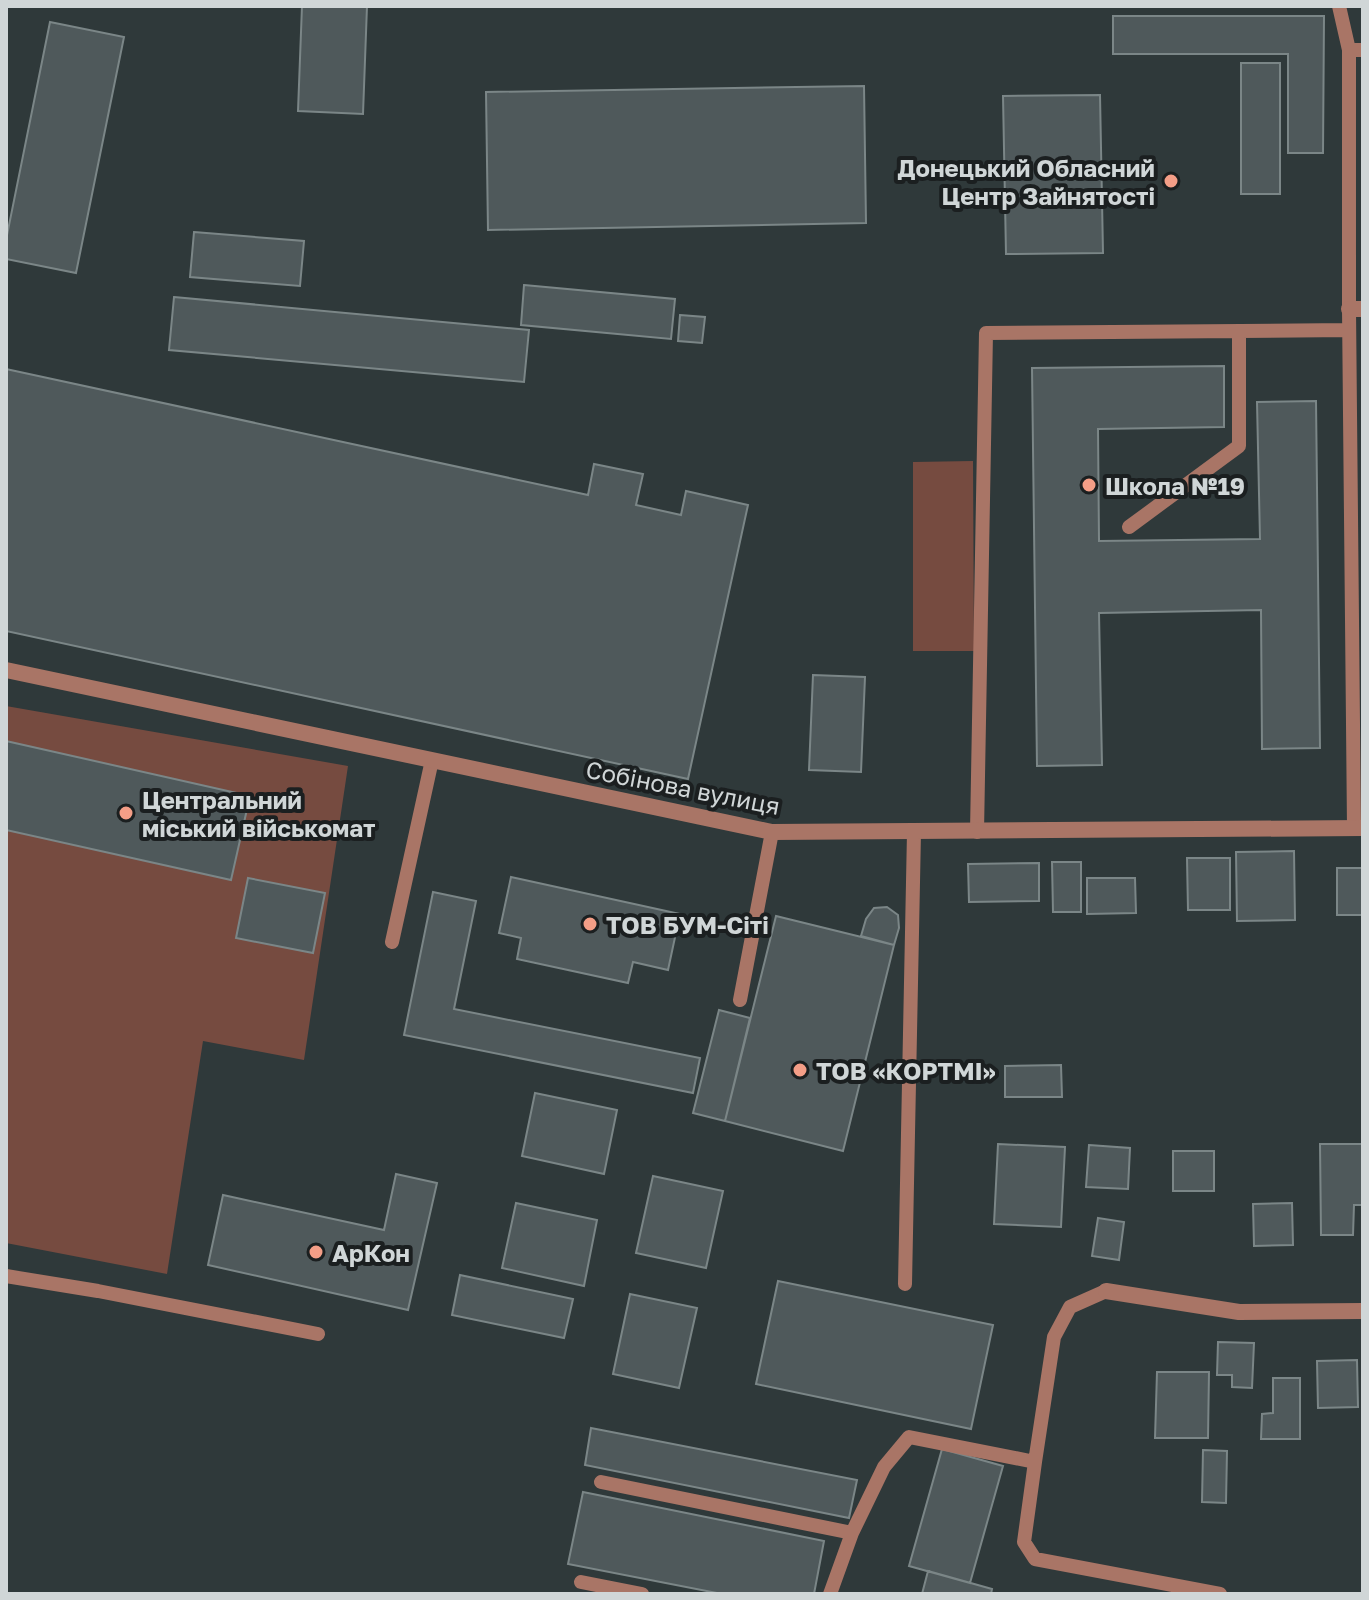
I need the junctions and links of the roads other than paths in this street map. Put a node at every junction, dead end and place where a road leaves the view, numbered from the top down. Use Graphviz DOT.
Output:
graph roads {
  1 [pos="1339,6"];
  2 [pos="1356,50"];
  3 [pos="1356,309"];
  4 [pos="1349,330"];
  5 [pos="1239,331"];
  6 [pos="1129,527"];
  7 [pos="6,670"];
  8 [pos="432,760"];
  9 [pos="1358,828"];
  10 [pos="772,832"];
  11 [pos="914,832"];
  12 [pos="977,832"];
  13 [pos="392,942"];
  14 [pos="740,1000"];
  15 [pos="6,1276"];
  16 [pos="905,1284"];
  17 [pos="1106,1291"];
  18 [pos="1363,1311"];
  19 [pos="318,1334"];
  20 [pos="1035,1462"];
  21 [pos="601,1482"];
  22 [pos="852,1533"];
  23 [pos="581,1582"];
  24 [pos="642,1594"];
  25 [pos="830,1594"];
  26 [pos="1220,1594"];
  1 -- 2 [label="lane"];
  2 -- 3 [label="lane"];
  3 -- 4 [label="lane"];
  4 -- 5 [label="lane"];
  4 -- 9 [label="lane"];
  5 -- 6 [label="lane"];
  5 -- 12 [label="lane"];
  7 -- 8 [label="street, Собінова вулиця"];
  8 -- 10 [label="street, Собінова вулиця"];
  8 -- 13 [label="lane"];
  9 -- 12 [label="street, Собінова вулиця"];
  10 -- 11 [label="street, Собінова вулиця"];
  10 -- 14 [label="lane"];
  11 -- 12 [label="street, Собінова вулиця"];
  11 -- 16 [label="lane"];
  15 -- 19 [label="lane"];
  17 -- 18 [label="street"];
  17 -- 20 [label="lane"];
  20 -- 22 [label="lane"];
  20 -- 26 [label="lane"];
  21 -- 22 [label="lane"];
  22 -- 25 [label="lane"];
  23 -- 24 [label="lane"];
}
